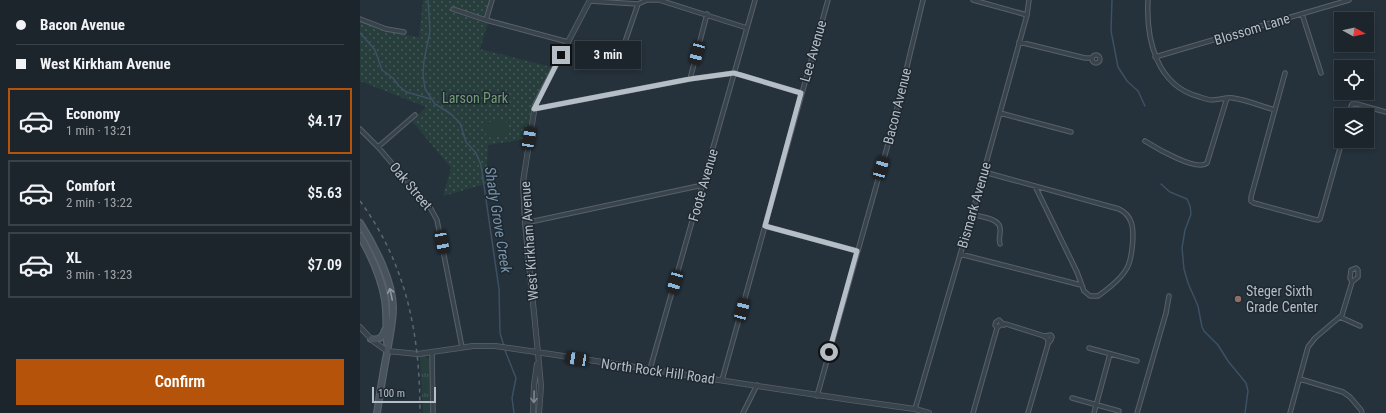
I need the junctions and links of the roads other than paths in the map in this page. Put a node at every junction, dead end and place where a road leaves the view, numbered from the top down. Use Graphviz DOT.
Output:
graph roads {
  1 [pos="492,0"];
  2 [pos="590,0"];
  3 [pos="647,0"];
  4 [pos="755,0"];
  5 [pos="828,0"];
  6 [pos="923,0"];
  7 [pos="973,0"];
  8 [pos="1029,0"];
  9 [pos="1148,0"];
  10 [pos="1349,0"];
  11 [pos="638,4"];
  12 [pos="453,9"];
  13 [pos="708,14"];
  14 [pos="1302,14"];
  15 [pos="1026,15"];
  16 [pos="360,18"];
  17 [pos="486,20"];
  18 [pos="747,28"];
  19 [pos="404,32"];
  20 [pos="568,42"];
  21 [pos="1019,42"];
  22 [pos="621,55"];
  23 [pos="1155,57"];
  24 [pos="1091,58"];
  25 [pos="734,73"];
  26 [pos="1285,73"];
  27 [pos="1321,73"];
  28 [pos="690,79"];
  29 [pos="801,93"];
  30 [pos="1227,98"];
  31 [pos="1351,108"];
  32 [pos="1372,108"];
  33 [pos="534,109"];
  34 [pos="1374,109"];
  35 [pos="1275,110"];
  36 [pos="1386,112"];
  37 [pos="1000,113"];
  38 [pos="415,115"];
  39 [pos="360,130"];
  40 [pos="1071,132"];
  41 [pos="1145,141"];
  42 [pos="378,147"];
  43 [pos="1340,148"];
  44 [pos="984,172"];
  45 [pos="703,185"];
  46 [pos="1035,186"];
  47 [pos="972,214"];
  48 [pos="360,223"];
  49 [pos="525,223"];
  50 [pos="765,226"];
  51 [pos="360,236"];
  52 [pos="1000,244"];
  53 [pos="857,251"];
  54 [pos="960,254"];
  55 [pos="1352,282"];
  56 [pos="1081,285"];
  57 [pos="1169,296"];
  58 [pos="1340,317"];
  59 [pos="360,326"];
  60 [pos="1360,326"];
  61 [pos="386,327"];
  62 [pos="371,338"];
  63 [pos="462,347"];
  64 [pos="1089,348"];
  65 [pos="387,351"];
  66 [pos="432,352"];
  67 [pos="538,353"];
  68 [pos="1110,354"];
  69 [pos="1138,361"];
  70 [pos="650,369"];
  71 [pos="1300,379"];
  72 [pos="722,380"];
  73 [pos="757,385"];
  74 [pos="817,396"];
  75 [pos="1072,398"];
  76 [pos="1097,404"];
  77 [pos="916,409"];
  78 [pos="1119,411"];
  79 [pos="377,413"];
  80 [pos="433,413"];
  81 [pos="533,413"];
  82 [pos="539,413"];
  83 [pos="743,413"];
  84 [pos="929,413"];
  85 [pos="973,413"];
  86 [pos="1028,413"];
  87 [pos="1094,413"];
  88 [pos="1137,413"];
  89 [pos="1290,413"];
  90 [pos="1362,413"];
  1 -- 17 [label="street"];
  2 -- 11 [label="street"];
  2 -- 20 [label="street, West Kirkham Avenue"];
  3 -- 11 [label="street"];
  3 -- 13 [label="street"];
  4 -- 18 [label="street, Foote Avenue"];
  5 -- 29 [label="street, Lee Avenue"];
  6 -- 53 [label="street, Bacon Avenue"];
  7 -- 15 [label="street"];
  8 -- 15 [label="street, Bismark Avenue"];
  9 -- 23 [label="street"];
  10 -- 14 [label="street, Blossom Lane"];
  11 -- 22 [label="street"];
  12 -- 17 [label="street"];
  13 -- 18 [label="street"];
  13 -- 28 [label="street"];
  14 -- 23 [label="street, Blossom Lane"];
  14 -- 27 [label="street"];
  15 -- 21 [label="street, Bismark Avenue"];
  16 -- 19 [label="street"];
  17 -- 20 [label="street"];
  18 -- 25 [label="street, Foote Avenue"];
  20 -- 33 [label="street, West Kirkham Avenue"];
  21 -- 24 [label="street"];
  21 -- 37 [label="street, Bismark Avenue"];
  23 -- 30 [label="street"];
  25 -- 28 [label="street"];
  25 -- 29 [label="street"];
  25 -- 45 [label="street, Foote Avenue"];
  26 -- 35 [label="street"];
  28 -- 33 [label="street"];
  29 -- 50 [label="street, Lee Avenue"];
  30 -- 35 [label="street"];
  30 -- 41 [label="street"];
  31 -- 32 [label="street"];
  33 -- 49 [label="street, West Kirkham Avenue"];
  34 -- 36 [label="street"];
  35 -- 43 [label="street"];
  37 -- 40 [label="street"];
  37 -- 44 [label="street, Bismark Avenue"];
  38 -- 42 [label="street"];
  39 -- 42 [label="street, Oak Street"];
  42 -- 63 [label="street, Oak Street"];
  44 -- 46 [label="street"];
  44 -- 47 [label="street, Bismark Avenue"];
  45 -- 49 [label="street"];
  45 -- 70 [label="street, Foote Avenue"];
  46 -- 56 [label="street"];
  46 -- 56 [label="street"];
  47 -- 52 [label="street"];
  47 -- 54 [label="street, Bismark Avenue"];
  65 -- 48 [label="main road, one-way"];
  49 -- 67 [label="street, West Kirkham Avenue"];
  50 -- 53 [label="street"];
  50 -- 72 [label="street, Lee Avenue"];
  51 -- 61 [label="main road"];
  53 -- 74 [label="street, Bacon Avenue"];
  54 -- 56 [label="street"];
  54 -- 77 [label="street, Bismark Avenue"];
  55 -- 58 [label="street"];
  57 -- 88 [label="street"];
  58 -- 60 [label="street"];
  58 -- 71 [label="street"];
  59 -- 62 [label="street"];
  61 -- 62 [label="main road"];
  61 -- 65 [label="main road"];
  62 -- 65 [label="street"];
  63 -- 66 [label="street, North Rock Hill Road"];
  63 -- 67 [label="street, North Rock Hill Road"];
  64 -- 68 [label="street"];
  65 -- 66 [label="street, North Rock Hill Road"];
  65 -- 79 [label="main road"];
  66 -- 80 [label="street"];
  67 -- 70 [label="street, North Rock Hill Road"];
  67 -- 81 [label="street, West Kirkham Avenue, one-way"];
  67 -- 82 [label="street, West Kirkham Avenue"];
  68 -- 69 [label="street"];
  68 -- 76 [label="street"];
  70 -- 72 [label="street, North Rock Hill Road"];
  71 -- 89 [label="street"];
  71 -- 90 [label="street"];
  72 -- 73 [label="street, North Rock Hill Road"];
  73 -- 74 [label="street, North Rock Hill Road"];
  73 -- 83 [label="street"];
  74 -- 77 [label="street, North Rock Hill Road"];
  75 -- 76 [label="street"];
  76 -- 78 [label="street"];
  76 -- 87 [label="street"];
  77 -- 84 [label="street, North Rock Hill Road"];
  85 -- 86 [label="street"];
}
